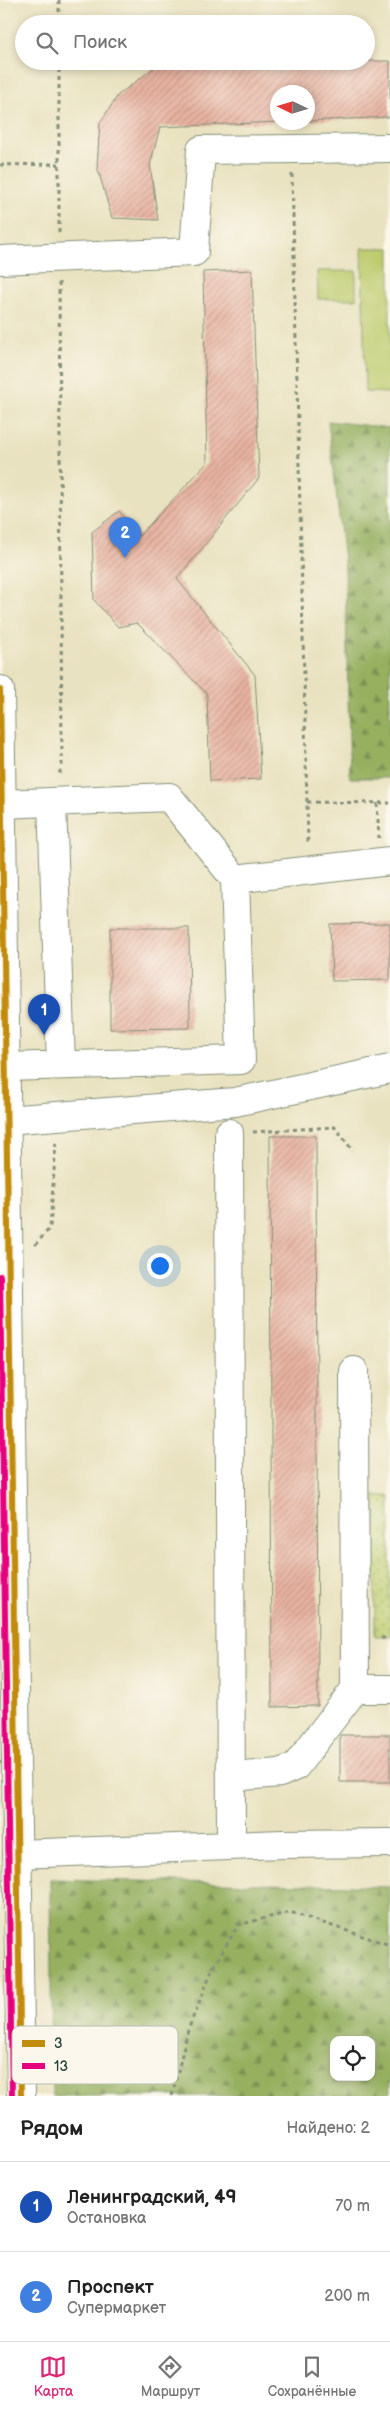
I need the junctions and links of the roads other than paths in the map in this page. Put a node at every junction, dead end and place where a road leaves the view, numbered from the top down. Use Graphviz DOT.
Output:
graph roads {
  1 [pos="390,148"];
  2 [pos="0,260"];
  3 [pos="0,690"];
  4 [pos="52,802"];
  5 [pos="2,804"];
  6 [pos="385,854"];
  7 [pos="235,879"];
  8 [pos="61,1065"];
  9 [pos="6,1067"];
  10 [pos="390,1069"];
  11 [pos="6,1120"];
  12 [pos="229,1133"];
  13 [pos="354,1371"];
  14 [pos="355,1689"];
  15 [pos="390,1689"];
  16 [pos="231,1777"];
  17 [pos="390,1843"];
  18 [pos="231,1846"];
  19 [pos="17,1854"];
  20 [pos="20,2026"];
  1 -- 2 [label="main road"];
  3 -- 5 [label="main road"];
  4 -- 5 [label="main road"];
  4 -- 7 [label="main road"];
  4 -- 8 [label="main road"];
  5 -- 9 [label="main road"];
  6 -- 7 [label="main road"];
  7 -- 8 [label="main road"];
  8 -- 9 [label="main road"];
  9 -- 11 [label="main road"];
  10 -- 11 [label="main road"];
  11 -- 19 [label="main road"];
  12 -- 16 [label="main road"];
  13 -- 14 [label="main road"];
  14 -- 15 [label="main road"];
  14 -- 16 [label="main road"];
  16 -- 18 [label="main road"];
  17 -- 18 [label="main road"];
  18 -- 19 [label="main road"];
  19 -- 20 [label="main road"];
}
